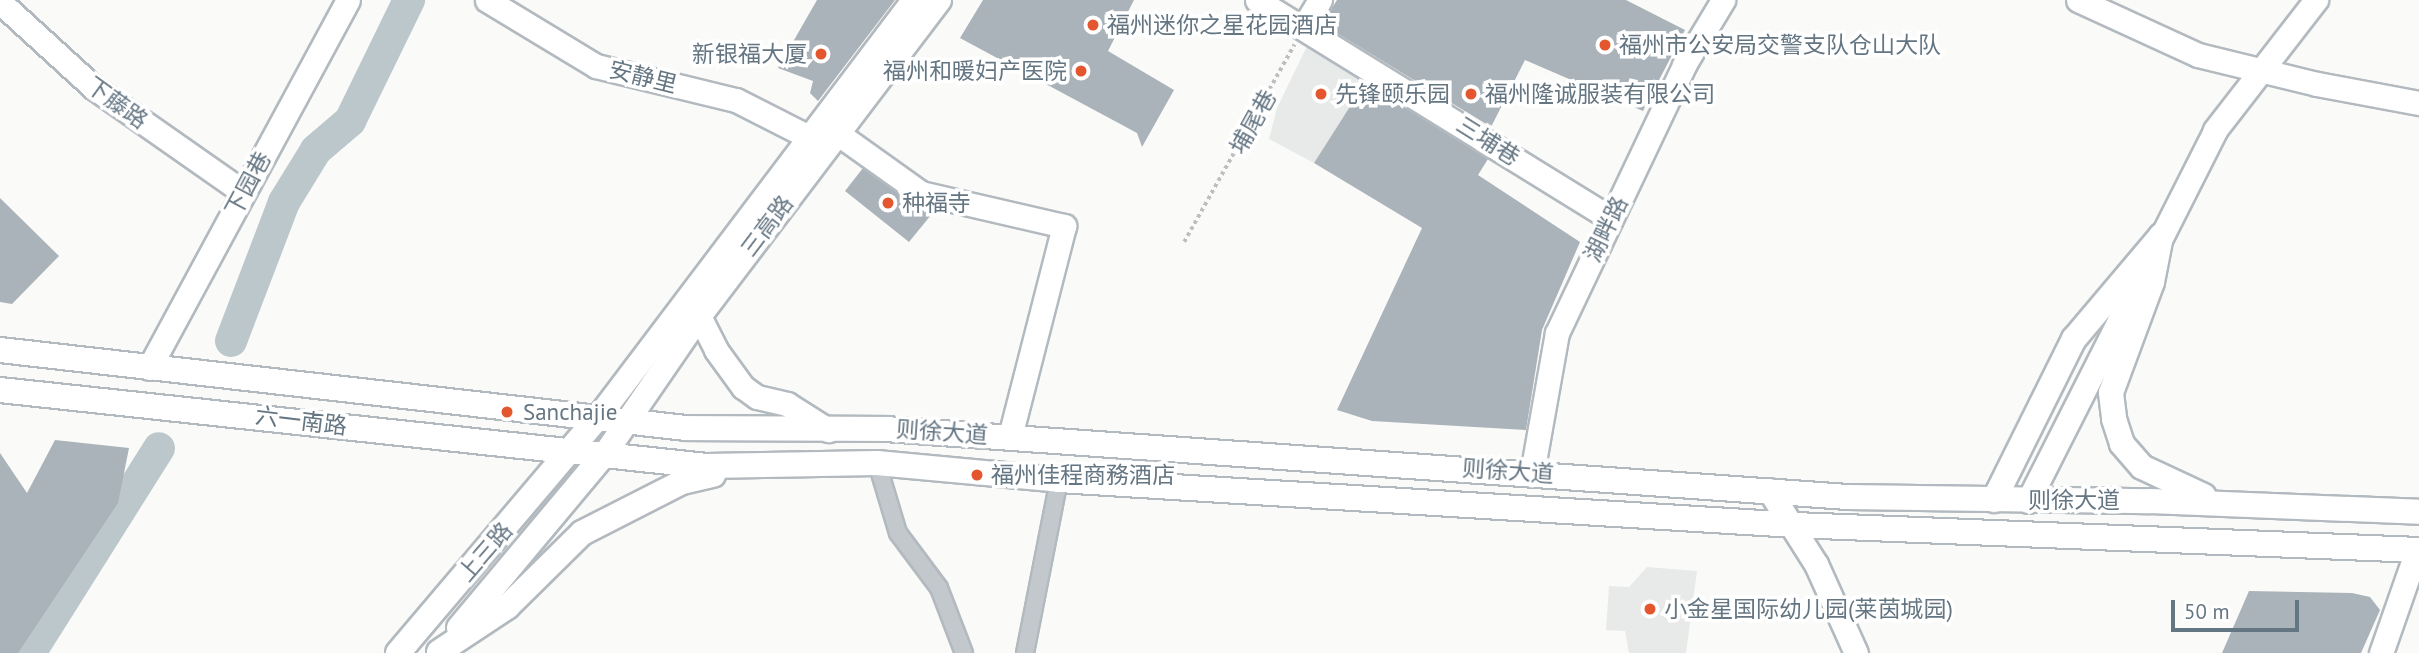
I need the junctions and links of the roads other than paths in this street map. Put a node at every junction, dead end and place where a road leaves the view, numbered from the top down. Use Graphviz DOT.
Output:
graph roads {
  1 [pos="348,0"];
  2 [pos="487,0"];
  3 [pos="913,0"];
  4 [pos="939,0"];
  5 [pos="1257,0"];
  6 [pos="1320,0"];
  7 [pos="1723,0"];
  8 [pos="2078,0"];
  9 [pos="2316,0"];
  10 [pos="1,1"];
  11 [pos="1303,28"];
  12 [pos="2259,71"];
  13 [pos="2419,103"];
  14 [pos="837,133"];
  15 [pos="807,136"];
  16 [pos="243,192"];
  17 [pos="1611,219"];
  18 [pos="2161,236"];
  19 [pos="699,316"];
  20 [pos="0,350"];
  21 [pos="149,368"];
  22 [pos="0,390"];
  23 [pos="597,418"];
  24 [pos="629,421"];
  25 [pos="828,429"];
  26 [pos="1010,437"];
  27 [pos="572,451"];
  28 [pos="602,457"];
  29 [pos="877,463"];
  30 [pos="812,464"];
  31 [pos="1532,473"];
  32 [pos="1059,480"];
  33 [pos="1769,490"];
  34 [pos="1994,500"];
  35 [pos="2028,500"];
  36 [pos="2224,504"];
  37 [pos="2419,512"];
  38 [pos="1794,526"];
  39 [pos="2418,550"];
  40 [pos="438,652"];
  41 [pos="398,653"];
  42 [pos="964,653"];
  43 [pos="1025,653"];
  44 [pos="1856,653"];
  45 [pos="2381,653"];
  1 -- 16 [label="street, 下园巷"];
  2 -- 15 [label="street, 安静里"];
  3 -- 15 [label="street, 三高路"];
  4 -- 14 [label="street, 三高路"];
  5 -- 11 [label="street, 三埔巷"];
  6 -- 11 [label="street"];
  7 -- 17 [label="street, 湖畔路"];
  8 -- 12 [label="street"];
  9 -- 12 [label="street"];
  10 -- 16 [label="street, 下藤路"];
  11 -- 17 [label="street, 三埔巷"];
  12 -- 13 [label="street"];
  12 -- 18 [label="street"];
  14 -- 19 [label="street, 三高路"];
  14 -- 26 [label="street"];
  15 -- 23 [label="street, 三高路"];
  16 -- 21 [label="street, 下园巷"];
  17 -- 31 [label="street, 湖畔路"];
  18 -- 34 [label="main road"];
  18 -- 35 [label="street"];
  18 -- 36 [label="main road"];
  19 -- 24 [label="street, 三高路"];
  19 -- 25 [label="street"];
  20 -- 21 [label="main road"];
  21 -- 23 [label="main road, 则徐大道"];
  22 -- 27 [label="main road, 六一南路"];
  23 -- 24 [label="main road, 则徐大道"];
  23 -- 27 [label="main road, 上三路"];
  24 -- 25 [label="main road, 则徐大道"];
  24 -- 28 [label="street, 三高路"];
  25 -- 26 [label="main road, 则徐大道"];
  26 -- 31 [label="main road, 则徐大道"];
  27 -- 28 [label="main road, 六一南路"];
  27 -- 41 [label="main road, 上三路"];
  28 -- 30 [label="main road, 则徐大道"];
  28 -- 40 [label="main road, 上三路"];
  29 -- 30 [label="main road, 则徐大道"];
  29 -- 32 [label="main road, 则徐大道"];
  29 -- 42 [label="street"];
  30 -- 40 [label="main road"];
  31 -- 33 [label="main road, 则徐大道"];
  32 -- 38 [label="main road, 则徐大道"];
  32 -- 43 [label="street"];
  33 -- 34 [label="main road, 则徐大道"];
  33 -- 38 [label="street"];
  34 -- 35 [label="main road, 则徐大道"];
  35 -- 36 [label="main road, 则徐大道"];
  36 -- 37 [label="main road, 则徐大道"];
  38 -- 39 [label="main road, 则徐大道"];
  38 -- 44 [label="street"];
  39 -- 45 [label="street"];
}
